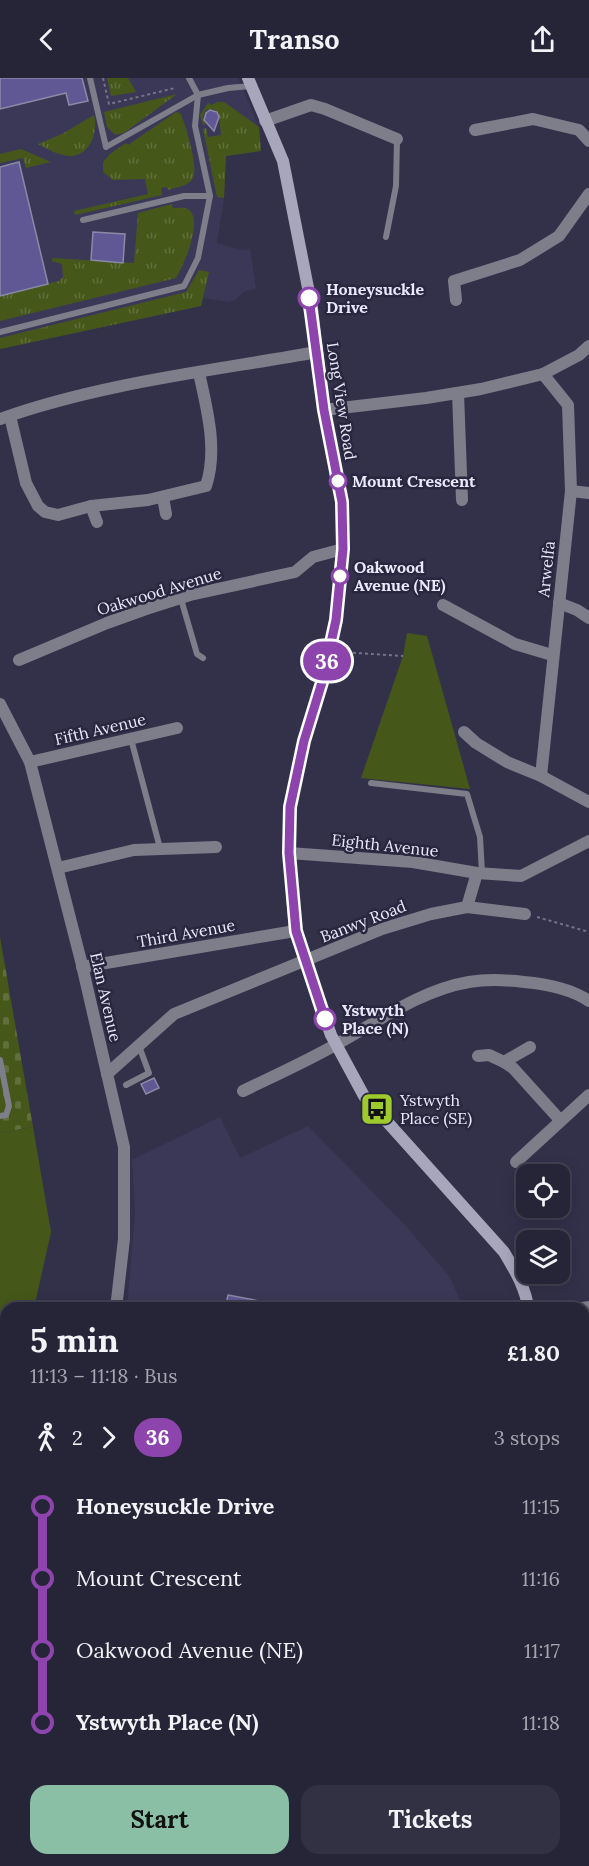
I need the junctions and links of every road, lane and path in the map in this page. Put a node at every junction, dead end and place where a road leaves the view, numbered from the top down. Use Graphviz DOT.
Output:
graph roads {
  1 [pos="90,78"];
  2 [pos="103,78"];
  3 [pos="189,78"];
  4 [pos="250,82"];
  5 [pos="175,88"];
  6 [pos="198,95"];
  7 [pos="265,121"];
  8 [pos="475,130"];
  9 [pos="397,139"];
  10 [pos="589,141"];
  11 [pos="589,194"];
  12 [pos="210,196"];
  13 [pos="83,220"];
  14 [pos="386,237"];
  15 [pos="456,300"];
  16 [pos="0,332"];
  17 [pos="589,346"];
  18 [pos="317,352"];
  19 [pos="199,373"];
  20 [pos="543,374"];
  21 [pos="458,393"];
  22 [pos="324,410"];
  23 [pos="5,417"];
  24 [pos="571,491"];
  25 [pos="589,493"];
  26 [pos="163,497"];
  27 [pos="462,501"];
  28 [pos="91,506"];
  29 [pos="166,514"];
  30 [pos="97,522"];
  31 [pos="343,549"];
  32 [pos="180,598"];
  33 [pos="559,603"];
  34 [pos="443,605"];
  35 [pos="589,618"];
  36 [pos="329,651"];
  37 [pos="552,655"];
  38 [pos="404,656"];
  39 [pos="203,658"];
  40 [pos="19,660"];
  41 [pos="0,704"];
  42 [pos="177,728"];
  43 [pos="464,732"];
  44 [pos="131,738"];
  45 [pos="30,762"];
  46 [pos="541,776"];
  47 [pos="371,783"];
  48 [pos="589,802"];
  49 [pos="589,841"];
  50 [pos="216,847"];
  51 [pos="160,848"];
  52 [pos="289,853"];
  53 [pos="58,868"];
  54 [pos="480,873"];
  55 [pos="467,907"];
  56 [pos="525,914"];
  57 [pos="296,931"];
  58 [pos="589,932"];
  59 [pos="306,961"];
  60 [pos="82,967"];
  61 [pos="589,1001"];
  62 [pos="336,1045"];
  63 [pos="139,1046"];
  64 [pos="530,1047"];
  65 [pos="478,1056"];
  66 [pos="0,1059"];
  67 [pos="504,1062"];
  68 [pos="107,1074"];
  69 [pos="126,1085"];
  70 [pos="243,1091"];
  71 [pos="589,1095"];
  72 [pos="0,1116"];
  73 [pos="560,1120"];
  74 [pos="516,1162"];
  75 [pos="116,1302"];
  76 [pos="527,1302"];
  1 -- 6 [label="lane"];
  2 -- 5 [label="path"];
  3 -- 6 [label="lane"];
  4 -- 6 [label="lane"];
  4 -- 7 [label="street, Long View Road"];
  6 -- 12 [label="lane"];
  7 -- 9 [label="street"];
  7 -- 18 [label="street, Long View Road"];
  8 -- 10 [label="street"];
  9 -- 14 [label="lane"];
  11 -- 15 [label="street"];
  12 -- 13 [label="lane"];
  12 -- 16 [label="lane"];
  17 -- 20 [label="street"];
  18 -- 19 [label="street"];
  18 -- 22 [label="street, Long View Road"];
  19 -- 23 [label="street"];
  19 -- 26 [label="street"];
  20 -- 21 [label="street"];
  20 -- 24 [label="street, Arwelfa"];
  21 -- 22 [label="street"];
  21 -- 27 [label="street"];
  22 -- 31 [label="street, Long View Road"];
  23 -- 28 [label="street"];
  24 -- 25 [label="street"];
  24 -- 33 [label="street, Arwelfa"];
  26 -- 28 [label="street"];
  26 -- 29 [label="street"];
  28 -- 30 [label="street"];
  31 -- 32 [label="street, Oakwood Avenue"];
  31 -- 36 [label="street, Long View Road"];
  32 -- 39 [label="lane"];
  32 -- 40 [label="street, Oakwood Avenue"];
  33 -- 35 [label="street"];
  33 -- 37 [label="street, Arwelfa"];
  34 -- 37 [label="street"];
  36 -- 38 [label="path"];
  36 -- 52 [label="street, Long View Road"];
  37 -- 46 [label="street, Arwelfa"];
  41 -- 45 [label="street, Elan Avenue"];
  42 -- 44 [label="street, Fifth Avenue"];
  43 -- 46 [label="street"];
  44 -- 45 [label="street, Fifth Avenue"];
  44 -- 51 [label="lane"];
  45 -- 53 [label="street, Elan Avenue"];
  46 -- 48 [label="street"];
  47 -- 54 [label="lane"];
  49 -- 54 [label="street, Eighth Avenue"];
  50 -- 51 [label="street"];
  51 -- 53 [label="street"];
  52 -- 54 [label="street, Eighth Avenue"];
  52 -- 57 [label="street, Long View Road"];
  53 -- 60 [label="street, Elan Avenue"];
  54 -- 55 [label="street"];
  55 -- 56 [label="street, Banwy Road"];
  55 -- 59 [label="street, Banwy Road"];
  56 -- 58 [label="path"];
  57 -- 59 [label="street, Long View Road"];
  57 -- 60 [label="street, Third Avenue"];
  59 -- 62 [label="street, Long View Road"];
  59 -- 63 [label="street, Banwy Road"];
  60 -- 68 [label="street, Elan Avenue"];
  61 -- 62 [label="street"];
  62 -- 70 [label="street"];
  62 -- 76 [label="street, Long View Road"];
  63 -- 68 [label="street, Banwy Road"];
  63 -- 69 [label="lane"];
  64 -- 67 [label="street"];
  65 -- 67 [label="street"];
  66 -- 72 [label="lane"];
  67 -- 73 [label="street"];
  68 -- 75 [label="street, Elan Avenue"];
  71 -- 73 [label="street"];
  73 -- 74 [label="street"];
}
